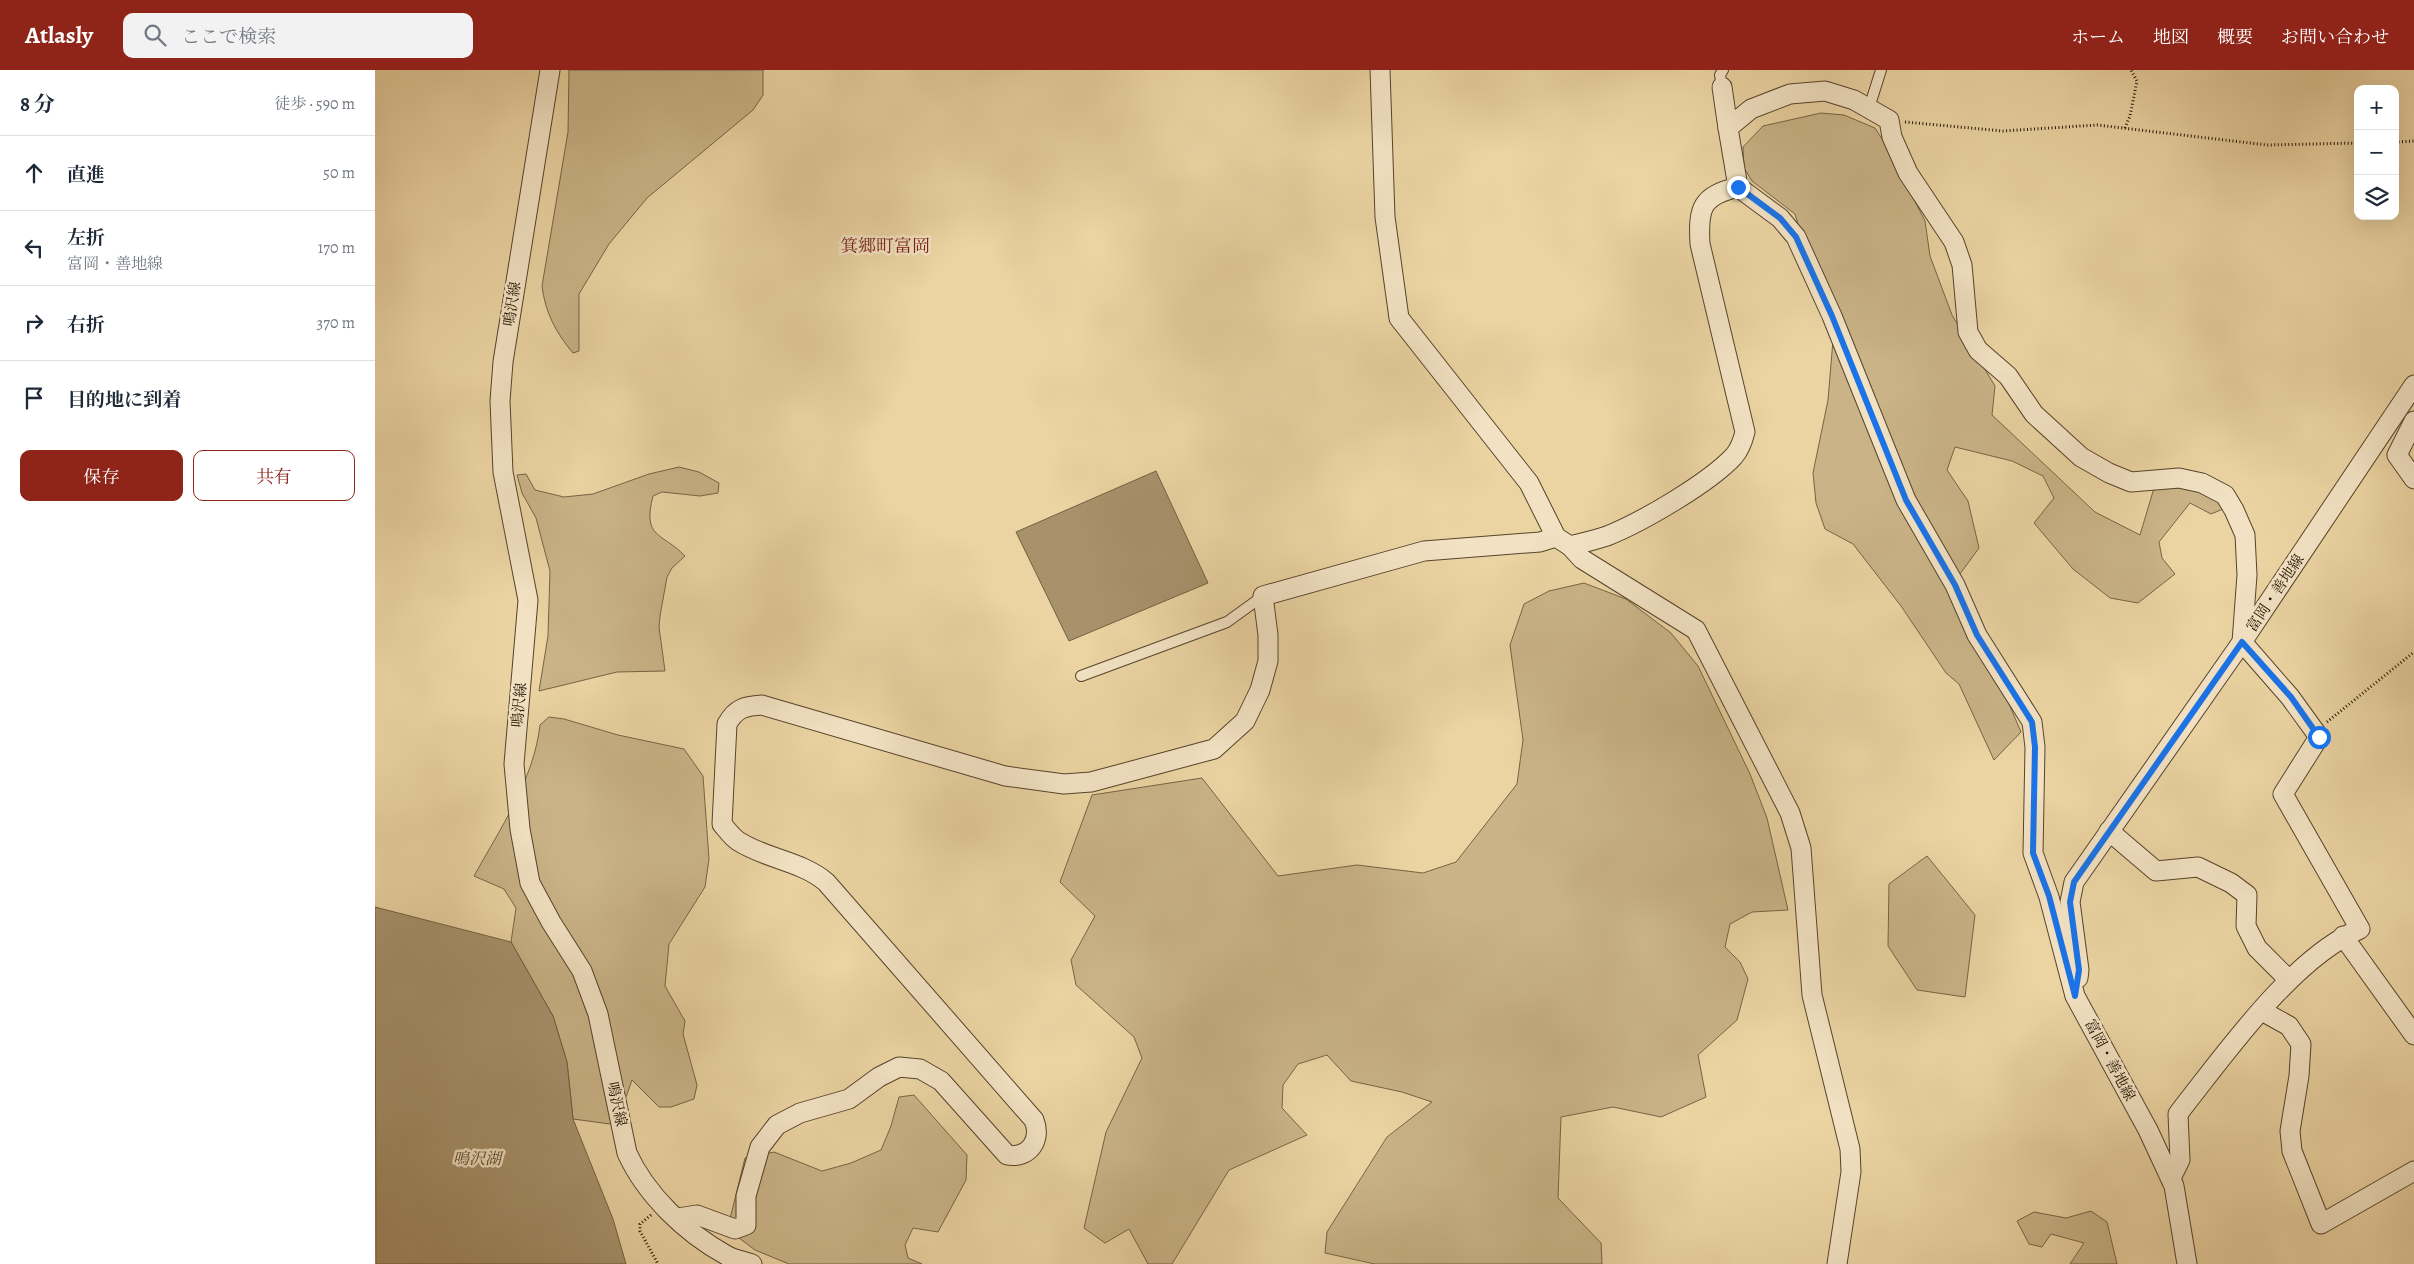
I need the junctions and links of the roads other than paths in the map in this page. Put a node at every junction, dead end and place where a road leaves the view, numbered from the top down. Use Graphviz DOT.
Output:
graph roads {
  1 [pos="550,70"];
  2 [pos="1380,70"];
  3 [pos="1881,70"];
  4 [pos="1722,79"];
  5 [pos="1869,108"];
  6 [pos="1728,128"];
  7 [pos="1738,187"];
  8 [pos="2414,385"];
  9 [pos="2414,421"];
  10 [pos="2414,479"];
  11 [pos="1563,541"];
  12 [pos="1263,596"];
  13 [pos="2242,642"];
  14 [pos="1081,676"];
  15 [pos="2109,831"];
  16 [pos="2343,936"];
  17 [pos="2289,980"];
  18 [pos="2075,996"];
  19 [pos="2262,1011"];
  20 [pos="2414,1035"];
  21 [pos="2414,1171"];
  22 [pos="2171,1178"];
  23 [pos="678,1218"];
  24 [pos="2187,1263"];
  25 [pos="752,1264"];
  26 [pos="1837,1264"];
  1 -- 23 [label="street, 鳴沢線"];
  2 -- 11 [label="street"];
  3 -- 5 [label="lane"];
  4 -- 6 [label="street"];
  5 -- 6 [label="street"];
  5 -- 13 [label="street"];
  6 -- 7 [label="street"];
  7 -- 11 [label="street"];
  7 -- 18 [label="street"];
  8 -- 13 [label="street, 富岡・善地線"];
  9 -- 10 [label="street"];
  11 -- 12 [label="street"];
  11 -- 26 [label="street"];
  12 -- 14 [label="lane"];
  12 -- 23 [label="street"];
  13 -- 15 [label="street, 富岡・善地線"];
  13 -- 16 [label="street"];
  15 -- 17 [label="street"];
  15 -- 18 [label="street, 富岡・善地線"];
  16 -- 17 [label="street"];
  16 -- 20 [label="street"];
  17 -- 19 [label="street"];
  18 -- 22 [label="street, 富岡・善地線"];
  19 -- 21 [label="street"];
  19 -- 22 [label="street"];
  22 -- 24 [label="street, 富岡・善地線"];
  23 -- 25 [label="street, 鳴沢線"];
}
